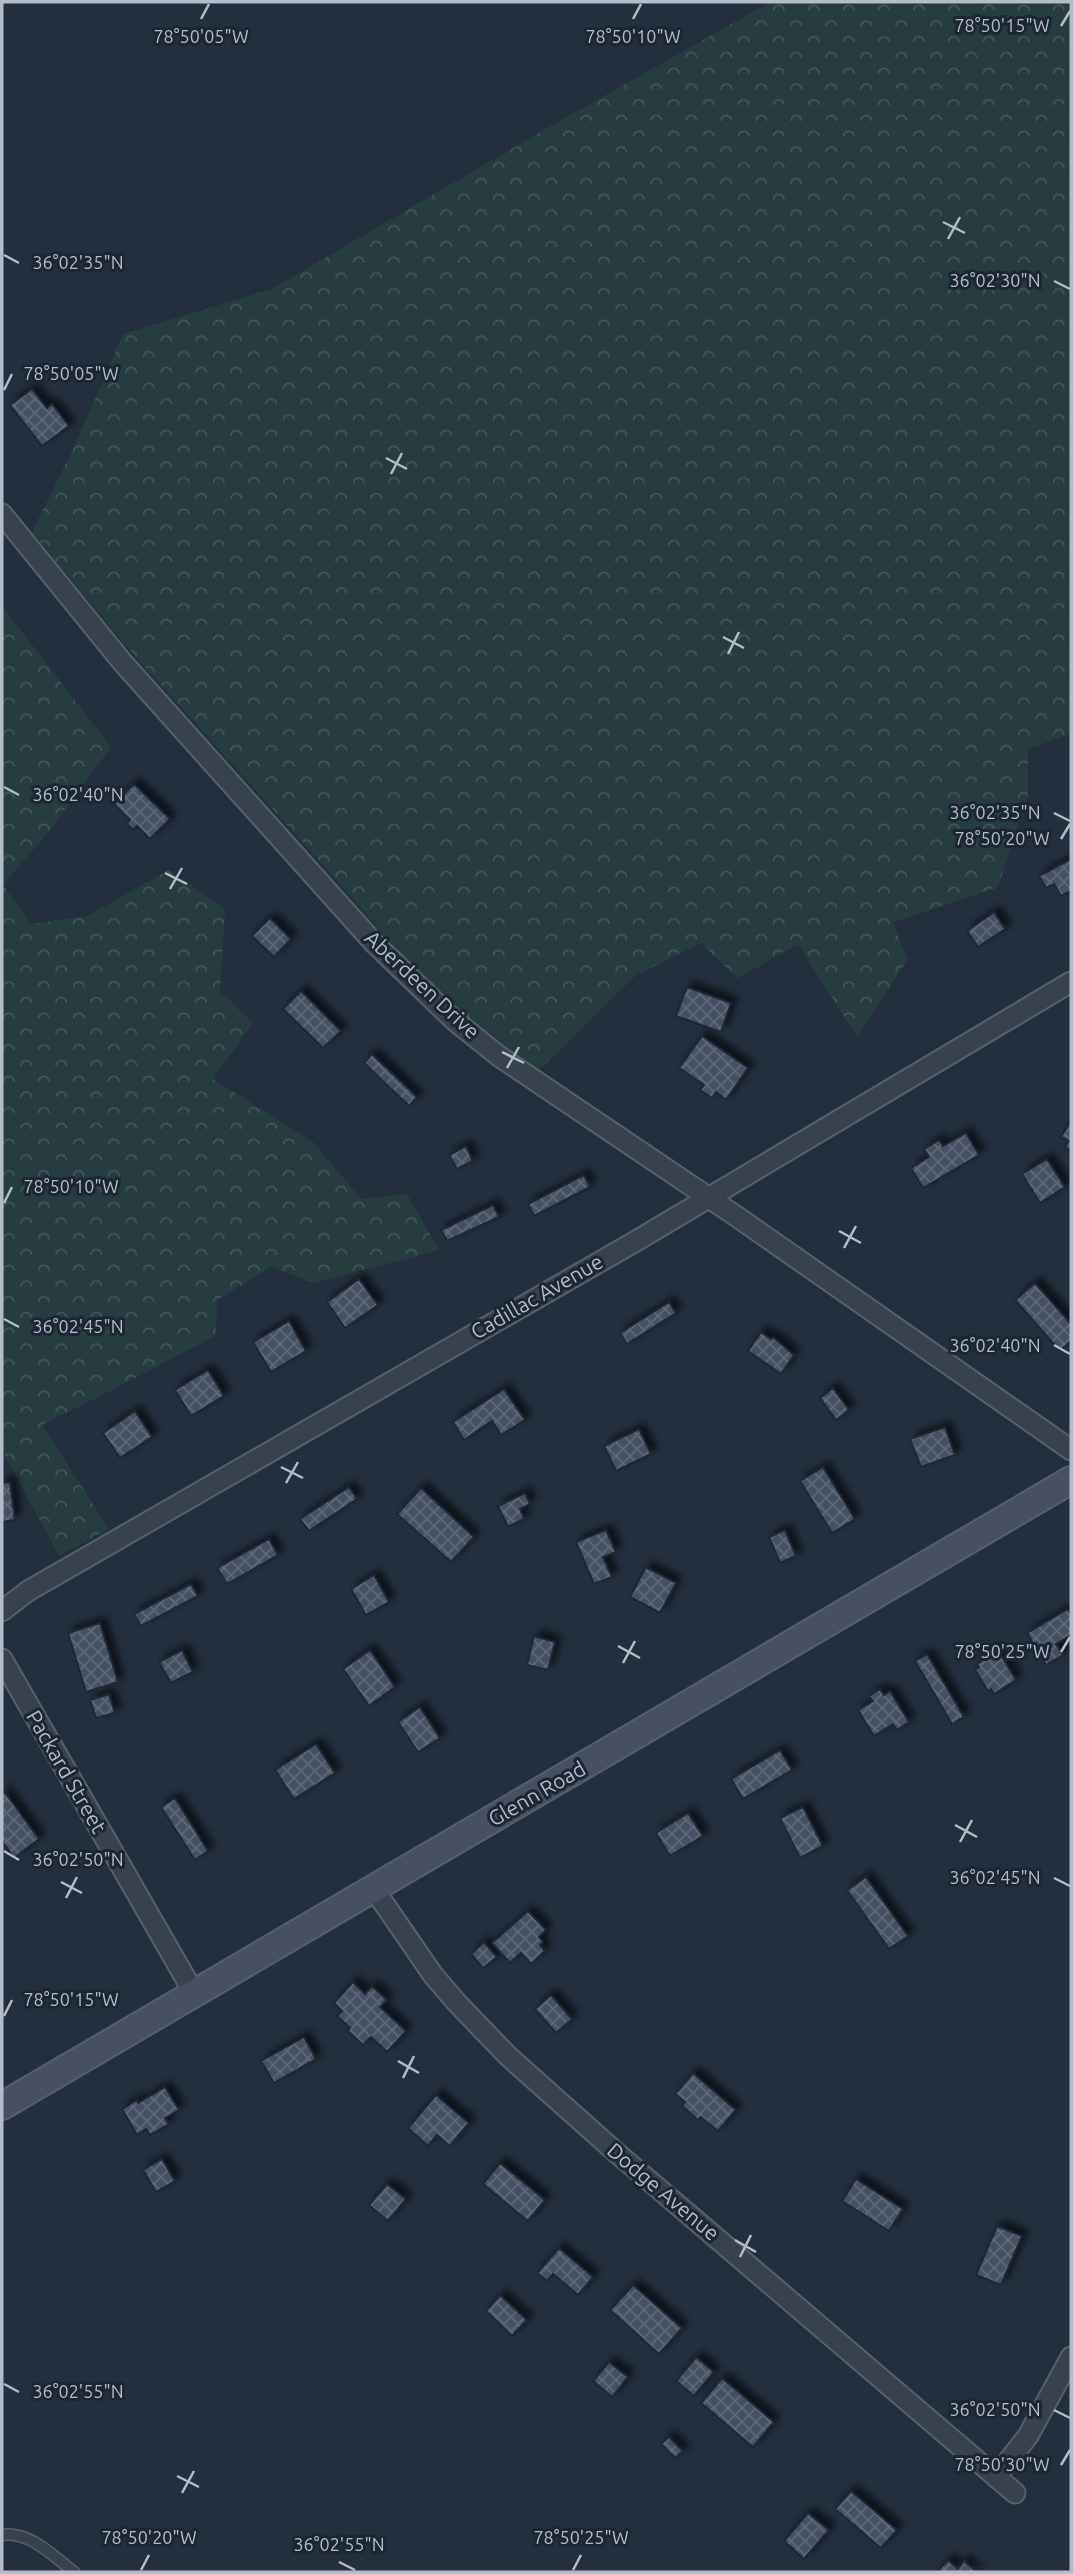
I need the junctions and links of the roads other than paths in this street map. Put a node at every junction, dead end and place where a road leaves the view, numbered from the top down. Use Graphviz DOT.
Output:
graph roads {
  1 [pos="2,514"];
  2 [pos="1071,982"];
  3 [pos="708,1197"];
  4 [pos="1071,1450"];
  5 [pos="1071,1480"];
  6 [pos="2,1611"];
  7 [pos="2,1660"];
  8 [pos="374,1889"];
  9 [pos="194,1993"];
  10 [pos="2,2106"];
  11 [pos="1071,2357"];
  12 [pos="996,2477"];
  13 [pos="1015,2493"];
  14 [pos="2,2535"];
  15 [pos="74,2572"];
  1 -- 3 [label="street, Aberdeen Drive"];
  2 -- 3 [label="street, Cadillac Avenue"];
  3 -- 4 [label="street, Aberdeen Drive"];
  3 -- 6 [label="street, Cadillac Avenue"];
  5 -- 8 [label="street, Glenn Road"];
  7 -- 9 [label="street, Packard Street"];
  8 -- 9 [label="street, Glenn Road"];
  8 -- 12 [label="street, Dodge Avenue"];
  9 -- 10 [label="street, Glenn Road"];
  11 -- 12 [label="street"];
  12 -- 13 [label="street, Dodge Avenue"];
  14 -- 15 [label="lane"];
}
